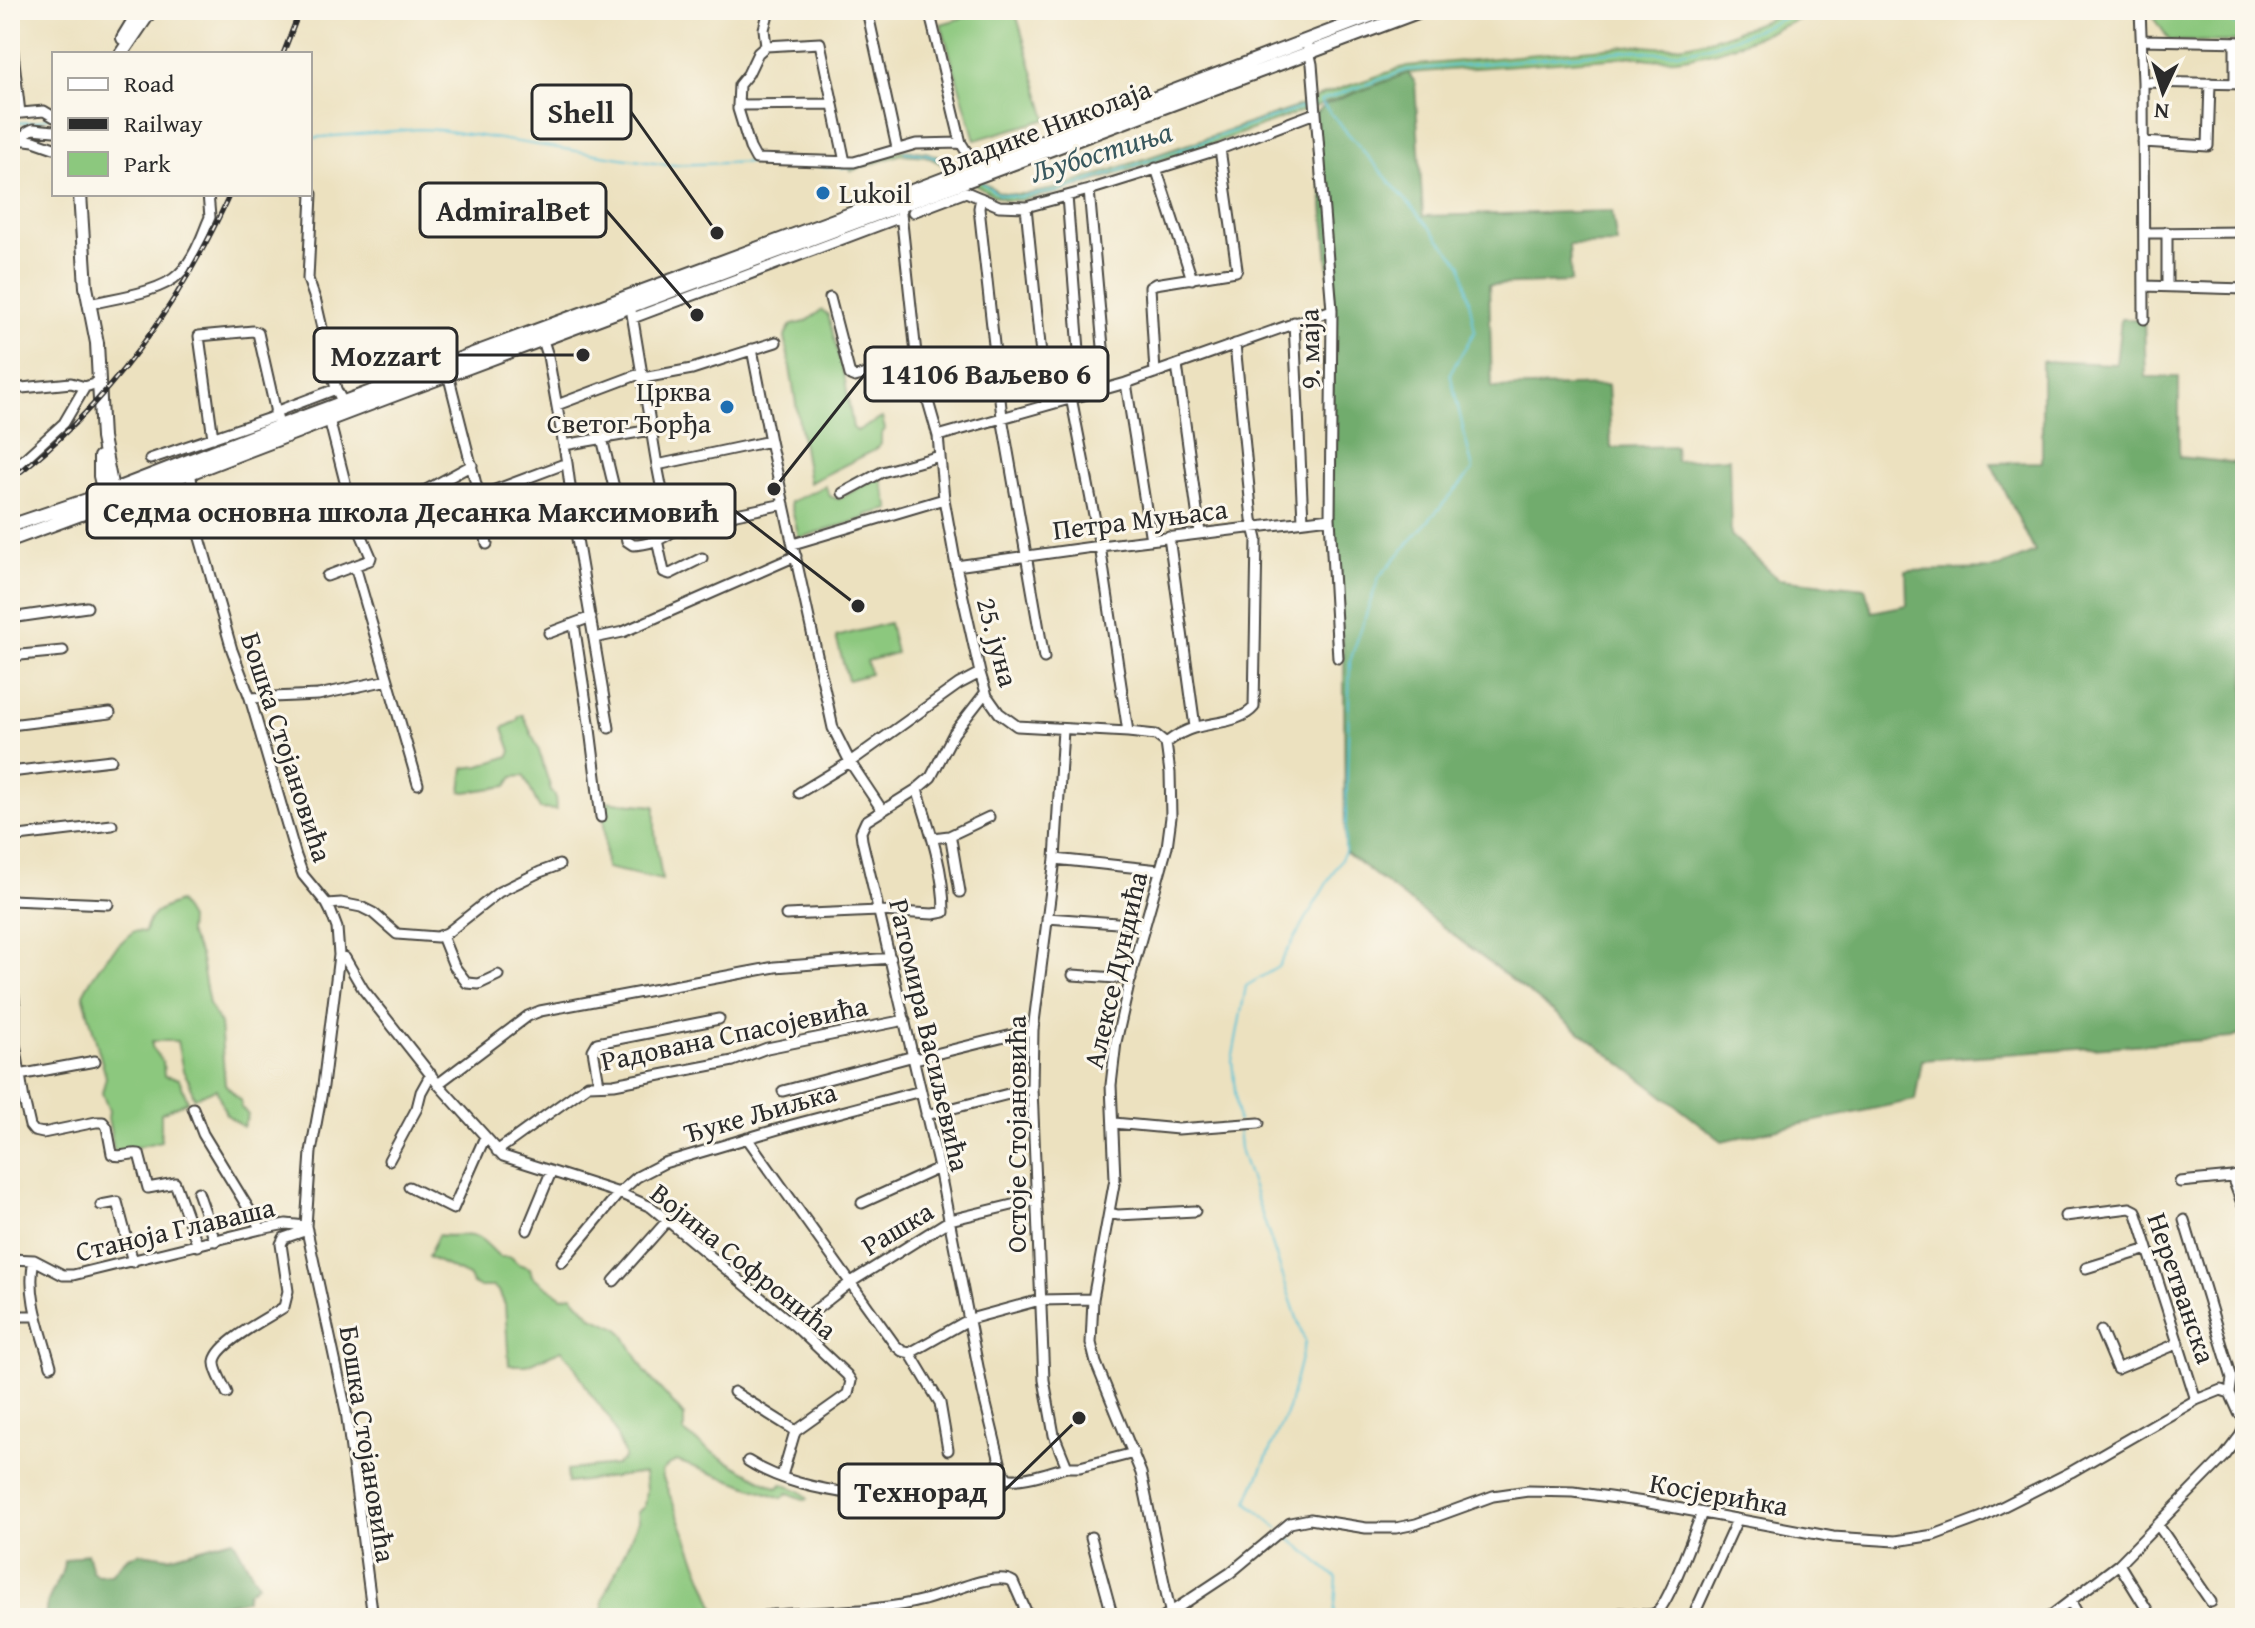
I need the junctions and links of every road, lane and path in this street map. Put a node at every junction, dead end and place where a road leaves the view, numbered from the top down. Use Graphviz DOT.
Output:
graph roads {
  1 [pos="140,10"];
  2 [pos="151,10"];
  3 [pos="769,10"];
  4 [pos="867,10"];
  5 [pos="929,10"];
  6 [pos="1386,10"];
  7 [pos="1423,10"];
  8 [pos="2140,10"];
  9 [pos="10,27"];
  10 [pos="1306,40"];
  11 [pos="2142,40"];
  12 [pos="2240,42"];
  13 [pos="766,46"];
  14 [pos="115,52"];
  15 [pos="122,52"];
  16 [pos="1310,53"];
  17 [pos="2143,82"];
  18 [pos="2210,83"];
  19 [pos="2240,84"];
  20 [pos="832,104"];
  21 [pos="738,105"];
  22 [pos="1315,113"];
  23 [pos="15,114"];
  24 [pos="52,115"];
  25 [pos="52,131"];
  26 [pos="10,138"];
  27 [pos="52,139"];
  28 [pos="29,140"];
  29 [pos="2143,142"];
  30 [pos="961,143"];
  31 [pos="52,147"];
  32 [pos="897,148"];
  33 [pos="1220,149"];
  34 [pos="845,162"];
  35 [pos="1156,168"];
  36 [pos="981,170"];
  37 [pos="1089,190"];
  38 [pos="80,196"];
  39 [pos="208,196"];
  40 [pos="312,196"];
  41 [pos="1067,196"];
  42 [pos="981,198"];
  43 [pos="900,207"];
  44 [pos="1026,207"];
  45 [pos="913,212"];
  46 [pos="2167,232"];
  47 [pos="2245,232"];
  48 [pos="2144,233"];
  49 [pos="1192,279"];
  50 [pos="2144,286"];
  51 [pos="2167,286"];
  52 [pos="2245,289"];
  53 [pos="830,298"];
  54 [pos="89,304"];
  55 [pos="1332,310"];
  56 [pos="632,313"];
  57 [pos="2144,319"];
  58 [pos="1294,322"];
  59 [pos="542,335"];
  60 [pos="776,342"];
  61 [pos="1235,344"];
  62 [pos="752,349"];
  63 [pos="1104,358"];
  64 [pos="917,363"];
  65 [pos="1080,363"];
  66 [pos="1177,365"];
  67 [pos="1155,373"];
  68 [pos="448,374"];
  69 [pos="643,375"];
  70 [pos="100,382"];
  71 [pos="1126,383"];
  72 [pos="85,387"];
  73 [pos="22,388"];
  74 [pos="336,389"];
  75 [pos="1071,397"];
  76 [pos="343,403"];
  77 [pos="1046,404"];
  78 [pos="557,405"];
  79 [pos="1002,417"];
  80 [pos="277,418"];
  81 [pos="329,419"];
  82 [pos="651,430"];
  83 [pos="938,436"];
  84 [pos="102,438"];
  85 [pos="213,438"];
  86 [pos="602,438"];
  87 [pos="770,441"];
  88 [pos="564,445"];
  89 [pos="940,456"];
  90 [pos="150,459"];
  91 [pos="192,459"];
  92 [pos="567,463"];
  93 [pos="472,465"];
  94 [pos="657,465"];
  95 [pos="107,466"];
  96 [pos="10,472"];
  97 [pos="137,480"];
  98 [pos="843,493"];
  99 [pos="479,496"];
  100 [pos="110,498"];
  101 [pos="944,499"];
  102 [pos="404,502"];
  103 [pos="784,504"];
  104 [pos="1330,518"];
  105 [pos="1303,521"];
  106 [pos="10,526"];
  107 [pos="1254,527"];
  108 [pos="674,530"];
  109 [pos="1200,533"];
  110 [pos="1169,537"];
  111 [pos="10,540"];
  112 [pos="657,540"];
  113 [pos="1151,540"];
  114 [pos="487,544"];
  115 [pos="793,544"];
  116 [pos="1100,546"];
  117 [pos="796,556"];
  118 [pos="1027,556"];
  119 [pos="702,558"];
  120 [pos="355,566"];
  121 [pos="956,566"];
  122 [pos="327,576"];
  123 [pos="87,607"];
  124 [pos="591,617"];
  125 [pos="10,618"];
  126 [pos="574,624"];
  127 [pos="549,633"];
  128 [pos="594,638"];
  129 [pos="63,651"];
  130 [pos="10,656"];
  131 [pos="1044,658"];
  132 [pos="1338,658"];
  133 [pos="980,673"];
  134 [pos="388,680"];
  135 [pos="986,692"];
  136 [pos="250,698"];
  137 [pos="110,713"];
  138 [pos="10,725"];
  139 [pos="1195,727"];
  140 [pos="609,728"];
  141 [pos="1063,730"];
  142 [pos="1128,732"];
  143 [pos="1166,743"];
  144 [pos="111,760"];
  145 [pos="850,762"];
  146 [pos="10,772"];
  147 [pos="418,784"];
  148 [pos="917,789"];
  149 [pos="799,793"];
  150 [pos="882,810"];
  151 [pos="601,817"];
  152 [pos="989,817"];
  153 [pos="112,825"];
  154 [pos="949,836"];
  155 [pos="10,837"];
  156 [pos="933,838"];
  157 [pos="1055,859"];
  158 [pos="559,865"];
  159 [pos="1159,870"];
  160 [pos="960,892"];
  161 [pos="10,900"];
  162 [pos="108,904"];
  163 [pos="327,904"];
  164 [pos="879,911"];
  165 [pos="786,915"];
  166 [pos="1047,918"];
  167 [pos="1145,925"];
  168 [pos="442,936"];
  169 [pos="339,955"];
  170 [pos="891,958"];
  171 [pos="10,961"];
  172 [pos="498,975"];
  173 [pos="1073,975"];
  174 [pos="1131,979"];
  175 [pos="719,1019"];
  176 [pos="905,1020"];
  177 [pos="1033,1030"];
  178 [pos="914,1057"];
  179 [pos="95,1061"];
  180 [pos="431,1074"];
  181 [pos="19,1075"];
  182 [pos="438,1084"];
  183 [pos="599,1084"];
  184 [pos="1032,1088"];
  185 [pos="783,1091"];
  186 [pos="921,1091"];
  187 [pos="193,1108"];
  188 [pos="926,1115"];
  189 [pos="1114,1123"];
  190 [pos="1259,1123"];
  191 [pos="485,1137"];
  192 [pos="747,1138"];
  193 [pos="497,1151"];
  194 [pos="389,1160"];
  195 [pos="939,1168"];
  196 [pos="551,1172"];
  197 [pos="2245,1174"];
  198 [pos="2232,1177"];
  199 [pos="2180,1182"];
  200 [pos="409,1187"];
  201 [pos="198,1192"];
  202 [pos="619,1193"];
  203 [pos="1037,1199"];
  204 [pos="862,1203"];
  205 [pos="101,1205"];
  206 [pos="1195,1211"];
  207 [pos="2245,1211"];
  208 [pos="1110,1213"];
  209 [pos="2065,1216"];
  210 [pos="950,1220"];
  211 [pos="2184,1220"];
  212 [pos="667,1221"];
  213 [pos="306,1228"];
  214 [pos="261,1229"];
  215 [pos="527,1230"];
  216 [pos="215,1241"];
  217 [pos="198,1246"];
  218 [pos="2148,1249"];
  219 [pos="10,1259"];
  220 [pos="34,1260"];
  221 [pos="133,1262"];
  222 [pos="562,1262"];
  223 [pos="2086,1268"];
  224 [pos="614,1281"];
  225 [pos="851,1282"];
  226 [pos="1093,1299"];
  227 [pos="1040,1300"];
  228 [pos="10,1316"];
  229 [pos="37,1316"];
  230 [pos="970,1319"];
  231 [pos="795,1326"];
  232 [pos="2101,1331"];
  233 [pos="2179,1343"];
  234 [pos="910,1353"];
  235 [pos="51,1366"];
  236 [pos="734,1392"];
  237 [pos="227,1393"];
  238 [pos="2230,1393"];
  239 [pos="2196,1400"];
  240 [pos="2245,1418"];
  241 [pos="2245,1426"];
  242 [pos="796,1431"];
  243 [pos="948,1450"];
  244 [pos="1134,1453"];
  245 [pos="748,1461"];
  246 [pos="1067,1467"];
  247 [pos="782,1476"];
  248 [pos="854,1494"];
  249 [pos="1702,1513"];
  250 [pos="1737,1520"];
  251 [pos="2158,1525"];
  252 [pos="1091,1537"];
  253 [pos="2119,1564"];
  254 [pos="2071,1602"];
  255 [pos="2211,1602"];
  256 [pos="1696,1610"];
  257 [pos="1620,1613"];
  258 [pos="819,1615"];
  259 [pos="833,1615"];
  260 [pos="764,1616"];
  261 [pos="1168,1616"];
  262 [pos="373,1618"];
  263 [pos="1029,1618"];
  264 [pos="1113,1618"];
  265 [pos="2048,1618"];
  266 [pos="2080,1618"];
  267 [pos="2152,1618"];
  1 -- 14 [label="main road"];
  2 -- 15 [label="main road"];
  3 -- 13 [label="street"];
  4 -- 32 [label="street"];
  5 -- 30 [label="street"];
  6 -- 10 [label="main road, Владике Николаја"];
  7 -- 16 [label="main road, Владике Николаја"];
  8 -- 11 [label="street"];
  9 -- 23 [label="street"];
  10 -- 16 [label="street, 9. маја"];
  10 -- 36 [label="main road, Владике Николаја"];
  11 -- 12 [label="street"];
  11 -- 17 [label="street"];
  12 -- 19 [label="street"];
  13 -- 20 [label="street"];
  13 -- 21 [label="street"];
  16 -- 22 [label="street, 9. маја"];
  16 -- 36 [label="main road, Владике Николаја"];
  17 -- 18 [label="street"];
  17 -- 29 [label="street"];
  18 -- 19 [label="street"];
  18 -- 29 [label="street"];
  20 -- 21 [label="street"];
  20 -- 34 [label="street"];
  21 -- 34 [label="street"];
  22 -- 33 [label="street"];
  22 -- 55 [label="street, 9. маја"];
  23 -- 24 [label="street"];
  25 -- 28 [label="street"];
  26 -- 28 [label="street"];
  27 -- 28 [label="street"];
  28 -- 31 [label="street"];
  29 -- 48 [label="street"];
  30 -- 32 [label="street"];
  30 -- 36 [label="street"];
  32 -- 34 [label="street"];
  33 -- 35 [label="street"];
  33 -- 49 [label="street"];
  35 -- 37 [label="street"];
  35 -- 49 [label="street"];
  36 -- 43 [label="main road, Владике Николаја"];
  37 -- 41 [label="street"];
  37 -- 63 [label="street"];
  38 -- 54 [label="main road"];
  39 -- 54 [label="street"];
  40 -- 74 [label="street"];
  41 -- 44 [label="street"];
  41 -- 65 [label="street"];
  42 -- 44 [label="street"];
  42 -- 45 [label="street"];
  42 -- 79 [label="street"];
  43 -- 56 [label="main road, Владике Николаја"];
  43 -- 59 [label="main road, Владике Николаја"];
  43 -- 64 [label="street, 25. јуна"];
  44 -- 77 [label="street"];
  46 -- 47 [label="street"];
  46 -- 48 [label="street"];
  46 -- 51 [label="street"];
  48 -- 50 [label="street"];
  49 -- 67 [label="street"];
  50 -- 51 [label="street"];
  50 -- 57 [label="street"];
  51 -- 52 [label="street"];
  53 -- 64 [label="street"];
  54 -- 70 [label="main road"];
  55 -- 58 [label="street"];
  55 -- 104 [label="street, 9. маја"];
  56 -- 59 [label="main road, Владике Николаја"];
  56 -- 69 [label="street"];
  58 -- 61 [label="street"];
  58 -- 105 [label="street"];
  59 -- 68 [label="main road, Владике Николаја"];
  59 -- 76 [label="main road, Владике Николаја"];
  59 -- 78 [label="street"];
  60 -- 62 [label="street"];
  61 -- 66 [label="street"];
  61 -- 107 [label="street"];
  62 -- 69 [label="street"];
  62 -- 87 [label="street"];
  64 -- 83 [label="street, 25. јуна"];
  66 -- 67 [label="street"];
  66 -- 109 [label="street"];
  67 -- 71 [label="street"];
  68 -- 81 [label="main road, Владике Николаја"];
  68 -- 93 [label="street"];
  69 -- 78 [label="street"];
  69 -- 82 [label="street"];
  70 -- 72 [label="street"];
  70 -- 84 [label="main road"];
  71 -- 75 [label="street"];
  71 -- 113 [label="street"];
  72 -- 73 [label="street"];
  72 -- 96 [label="street"];
  74 -- 76 [label="street"];
  74 -- 80 [label="street"];
  75 -- 77 [label="street"];
  75 -- 116 [label="street"];
  76 -- 80 [label="main road, Владике Николаја"];
  77 -- 79 [label="street"];
  78 -- 88 [label="street"];
  79 -- 83 [label="street"];
  79 -- 118 [label="street"];
  80 -- 85 [label="street"];
  80 -- 85 [label="street"];
  80 -- 91 [label="main road, Владике Николаја"];
  81 -- 91 [label="main road, Владике Николаја"];
  81 -- 120 [label="street"];
  82 -- 86 [label="street"];
  82 -- 94 [label="street"];
  83 -- 89 [label="street, 25. јуна"];
  84 -- 95 [label="main road"];
  84 -- 100 [label="main road"];
  85 -- 91 [label="street"];
  86 -- 88 [label="street"];
  86 -- 112 [label="street"];
  87 -- 94 [label="street"];
  87 -- 103 [label="street"];
  88 -- 92 [label="street"];
  89 -- 98 [label="street"];
  89 -- 101 [label="street, 25. јуна"];
  90 -- 91 [label="street"];
  91 -- 97 [label="main road, Владике Николаја"];
  91 -- 100 [label="main road, Владике Николаја"];
  91 -- 136 [label="street, Бошка Стојановића"];
  92 -- 99 [label="street"];
  92 -- 124 [label="street"];
  93 -- 99 [label="street"];
  93 -- 102 [label="street"];
  94 -- 108 [label="street"];
  95 -- 97 [label="main road"];
  95 -- 100 [label="main road"];
  97 -- 100 [label="main road, Владике Николаја"];
  99 -- 114 [label="street"];
  100 -- 106 [label="main road, Владике Николаја"];
  100 -- 111 [label="main road, Владике Николаја"];
  101 -- 115 [label="street"];
  101 -- 121 [label="street, 25. јуна"];
  103 -- 108 [label="street"];
  103 -- 115 [label="street"];
  104 -- 105 [label="street, Петра Муњаса"];
  104 -- 132 [label="street, 9. маја"];
  105 -- 107 [label="street, Петра Муњаса"];
  107 -- 109 [label="street, Петра Муњаса"];
  107 -- 139 [label="street"];
  108 -- 112 [label="street"];
  109 -- 110 [label="street, Петра Муњаса"];
  110 -- 113 [label="street, Петра Муњаса"];
  110 -- 139 [label="street"];
  112 -- 119 [label="street"];
  113 -- 116 [label="street, Петра Муњаса"];
  115 -- 117 [label="street"];
  116 -- 118 [label="street, Петра Муњаса"];
  116 -- 142 [label="street"];
  117 -- 128 [label="street"];
  117 -- 145 [label="street"];
  118 -- 121 [label="street, Петра Муњаса"];
  118 -- 131 [label="street"];
  120 -- 122 [label="street"];
  120 -- 134 [label="street"];
  121 -- 133 [label="street, 25. јуна"];
  123 -- 125 [label="street"];
  124 -- 126 [label="street"];
  124 -- 128 [label="street"];
  126 -- 127 [label="street"];
  126 -- 151 [label="street"];
  128 -- 140 [label="street"];
  129 -- 130 [label="street"];
  133 -- 135 [label="street, 25. јуна"];
  133 -- 145 [label="street"];
  134 -- 136 [label="street"];
  134 -- 147 [label="street"];
  135 -- 141 [label="street, 25. јуна"];
  135 -- 148 [label="street"];
  136 -- 163 [label="street, Бошка Стојановића"];
  137 -- 138 [label="street"];
  139 -- 143 [label="street"];
  141 -- 142 [label="street, 25. јуна"];
  141 -- 157 [label="street, Остоје Стојановића"];
  142 -- 143 [label="street, 25. јуна"];
  143 -- 159 [label="street, Алексе Дундића"];
  144 -- 146 [label="street"];
  145 -- 149 [label="street"];
  145 -- 150 [label="street"];
  148 -- 150 [label="street, Ратомира Васиљевића"];
  148 -- 156 [label="street"];
  150 -- 164 [label="street, Ратомира Васиљевића"];
  152 -- 154 [label="street"];
  153 -- 155 [label="street"];
  154 -- 156 [label="street"];
  154 -- 160 [label="street"];
  156 -- 164 [label="street"];
  157 -- 159 [label="street"];
  157 -- 166 [label="street, Остоје Стојановића"];
  158 -- 168 [label="street"];
  159 -- 167 [label="street, Алексе Дундића"];
  161 -- 162 [label="street"];
  163 -- 168 [label="street"];
  163 -- 169 [label="street, Бошка Стојановића"];
  164 -- 165 [label="street"];
  164 -- 170 [label="street, Ратомира Васиљевића"];
  166 -- 167 [label="street"];
  166 -- 177 [label="street, Остоје Стојановића"];
  167 -- 174 [label="street, Алексе Дундића"];
  168 -- 172 [label="street"];
  169 -- 180 [label="street, Војина Софронића"];
  169 -- 213 [label="street, Бошка Стојановића"];
  170 -- 176 [label="street, Ратомира Васиљевића"];
  170 -- 182 [label="street"];
  171 -- 181 [label="street"];
  173 -- 174 [label="street"];
  174 -- 189 [label="street, Алексе Дундића"];
  175 -- 183 [label="street"];
  176 -- 178 [label="street, Ратомира Васиљевића"];
  176 -- 183 [label="street, Радована Спасојевића"];
  177 -- 178 [label="street"];
  177 -- 184 [label="street, Остоје Стојановића"];
  178 -- 185 [label="street"];
  178 -- 186 [label="street, Ратомира Васиљевића"];
  179 -- 181 [label="street"];
  180 -- 182 [label="street, Војина Софронића"];
  180 -- 194 [label="street"];
  181 -- 217 [label="street"];
  182 -- 191 [label="street, Војина Софронића"];
  183 -- 193 [label="street, Радована Спасојевића"];
  184 -- 188 [label="street"];
  184 -- 203 [label="street, Остоје Стојановића"];
  186 -- 188 [label="street, Ратомира Васиљевића"];
  186 -- 192 [label="street, Ђуке Љиљка"];
  187 -- 214 [label="street"];
  188 -- 195 [label="street, Ратомира Васиљевића"];
  189 -- 190 [label="street"];
  189 -- 208 [label="street, Алексе Дундића"];
  191 -- 193 [label="street, Војина Софронића"];
  191 -- 200 [label="street"];
  192 -- 202 [label="street, Ђуке Љиљка"];
  192 -- 225 [label="street"];
  193 -- 196 [label="street, Војина Софронића"];
  195 -- 204 [label="street"];
  195 -- 210 [label="street, Ратомира Васиљевића"];
  196 -- 202 [label="street, Војина Софронића"];
  196 -- 215 [label="street"];
  197 -- 198 [label="street"];
  198 -- 199 [label="street"];
  198 -- 207 [label="street"];
  201 -- 216 [label="street"];
  202 -- 212 [label="street, Војина Софронића"];
  202 -- 222 [label="street, Ђуке Љиљка"];
  203 -- 210 [label="street, Рашка"];
  203 -- 227 [label="street, Остоје Стојановића"];
  205 -- 221 [label="street"];
  206 -- 208 [label="street"];
  208 -- 226 [label="street, Алексе Дундића"];
  209 -- 218 [label="street, Неретванска"];
  210 -- 225 [label="street, Рашка"];
  210 -- 230 [label="street, Ратомира Васиљевића"];
  211 -- 238 [label="street"];
  212 -- 224 [label="street"];
  212 -- 231 [label="street, Војина Софронића"];
  213 -- 214 [label="street, Станоја Главаша"];
  213 -- 237 [label="street"];
  213 -- 262 [label="street, Бошка Стојановића"];
  214 -- 216 [label="street, Станоја Главаша"];
  216 -- 217 [label="street, Станоја Главаша"];
  217 -- 221 [label="street, Станоја Главаша"];
  218 -- 223 [label="street"];
  218 -- 233 [label="street, Неретванска"];
  219 -- 220 [label="street, Станоја Главаша"];
  220 -- 221 [label="street, Станоја Главаша"];
  220 -- 229 [label="street"];
  225 -- 231 [label="street, Рашка"];
  225 -- 234 [label="street"];
  226 -- 227 [label="street"];
  226 -- 244 [label="street, Алексе Дундића"];
  227 -- 230 [label="street"];
  227 -- 246 [label="street, Остоје Стојановића"];
  228 -- 229 [label="street"];
  229 -- 235 [label="street"];
  230 -- 234 [label="street"];
  230 -- 246 [label="street, Ратомира Васиљевића"];
  231 -- 242 [label="street, Војина Софронића"];
  232 -- 233 [label="street"];
  233 -- 239 [label="street, Неретванска"];
  234 -- 243 [label="street"];
  236 -- 242 [label="street"];
  238 -- 239 [label="street, Косјерићка"];
  238 -- 240 [label="street"];
  239 -- 250 [label="street, Косјерићка"];
  241 -- 251 [label="street"];
  242 -- 247 [label="street"];
  244 -- 246 [label="street"];
  244 -- 261 [label="street, Алексе Дундића"];
  245 -- 247 [label="street"];
  247 -- 248 [label="street"];
  249 -- 250 [label="street, Косјерићка"];
  249 -- 257 [label="street"];
  249 -- 261 [label="street, Косјерићка"];
  250 -- 256 [label="street"];
  251 -- 253 [label="street"];
  251 -- 255 [label="street"];
  252 -- 264 [label="street"];
  253 -- 254 [label="street"];
  253 -- 267 [label="street"];
  254 -- 265 [label="street"];
  254 -- 266 [label="street"];
  258 -- 259 [label="street"];
  258 -- 260 [label="street"];
  259 -- 263 [label="street"];
}
